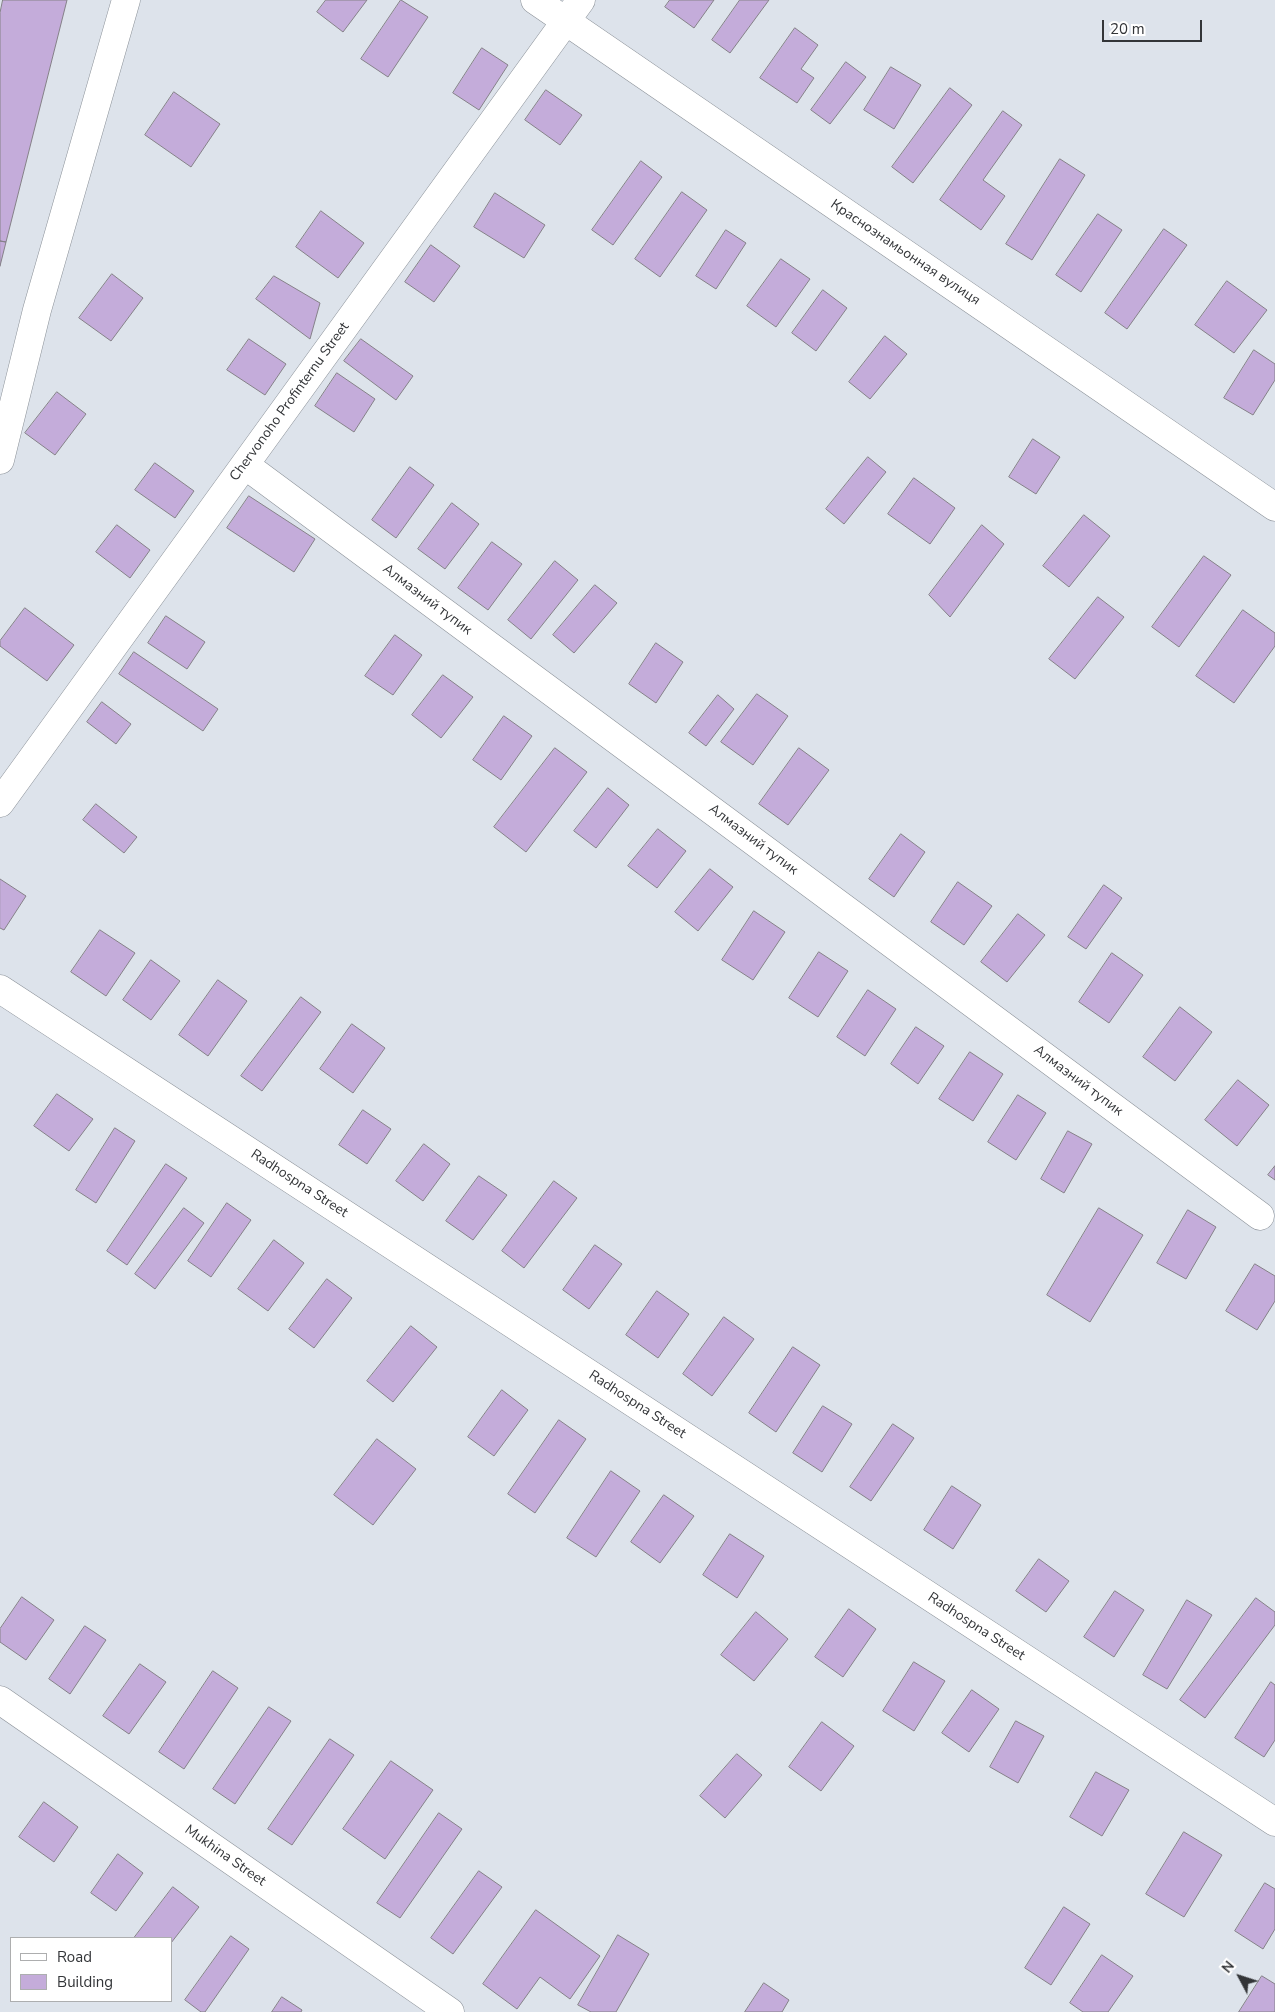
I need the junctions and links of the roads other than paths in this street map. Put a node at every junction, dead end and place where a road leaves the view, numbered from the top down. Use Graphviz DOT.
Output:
graph roads {
  1 [pos="126,0"];
  2 [pos="535,0"];
  3 [pos="573,10"];
  4 [pos="0,460"];
  5 [pos="245,465"];
  6 [pos="1275,507"];
  7 [pos="0,803"];
  8 [pos="0,989"];
  9 [pos="1260,1216"];
  10 [pos="0,1700"];
  11 [pos="1275,1822"];
  12 [pos="450,2012"];
  1 -- 4 [label="street"];
  2 -- 3 [label="street, Краснознамьонная вулиця"];
  3 -- 5 [label="street, Chervonoho Profinternu Street"];
  3 -- 6 [label="street, Краснознамьонная вулиця"];
  5 -- 7 [label="street, Chervonoho Profinternu Street"];
  5 -- 9 [label="street, Алмазний тупик"];
  8 -- 11 [label="street, Radhospna Street"];
  10 -- 12 [label="street, Mukhina Street"];
}
